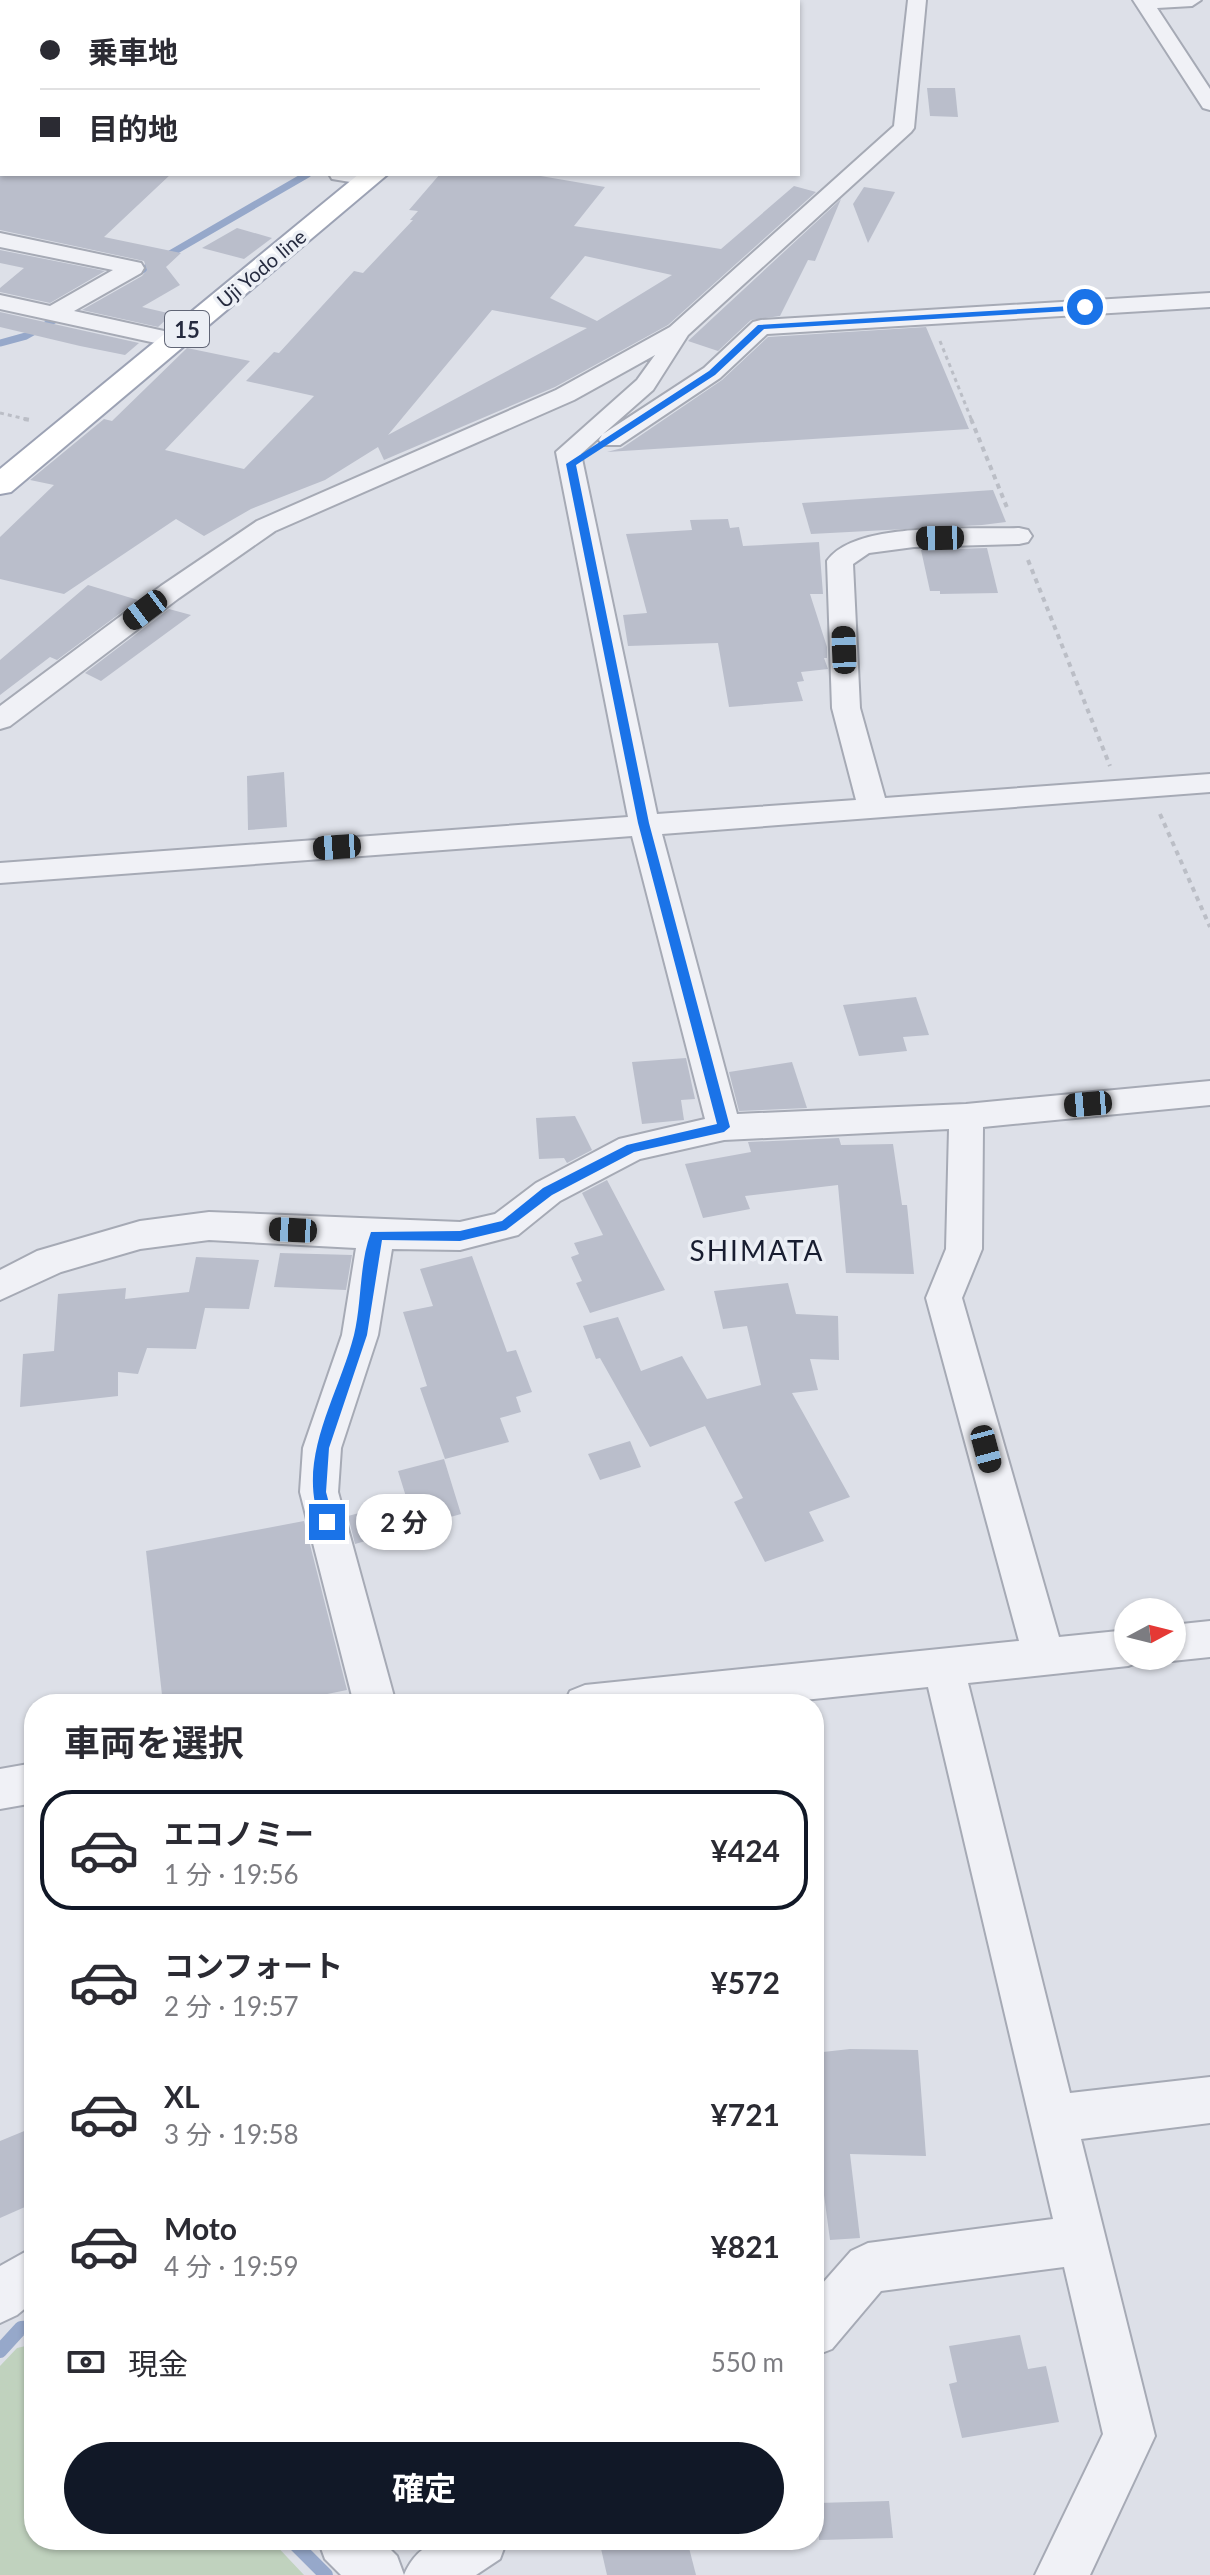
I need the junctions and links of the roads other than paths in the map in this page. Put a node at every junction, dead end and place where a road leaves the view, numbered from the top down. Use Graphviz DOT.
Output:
graph roads {
  1 [pos="917,0"];
  2 [pos="1192,0"];
  3 [pos="1143,1"];
  4 [pos="1210,104"];
  5 [pos="372,176"];
  6 [pos="0,240"];
  7 [pos="1210,300"];
  8 [pos="0,302"];
  9 [pos="53,314"];
  10 [pos="678,332"];
  11 [pos="174,340"];
  12 [pos="570,458"];
  13 [pos="0,485"];
  14 [pos="1019,536"];
  15 [pos="0,720"];
  16 [pos="1210,783"];
  17 [pos="873,808"];
  18 [pos="644,823"];
  19 [pos="0,873"];
  20 [pos="1210,1093"];
  21 [pos="966,1116"];
  22 [pos="724,1127"];
  23 [pos="376,1235"];
  24 [pos="0,1286"];
  25 [pos="1210,1639"];
  26 [pos="1186,1642"];
  27 [pos="1114,1650"];
  28 [pos="1044,1657"];
  29 [pos="944,1667"];
  30 [pos="372,1694"];
  31 [pos="682,1694"];
  32 [pos="24,1785"];
  33 [pos="0,1789"];
  34 [pos="1210,2100"];
  35 [pos="1053,2119"];
  36 [pos="1081,2240"];
  37 [pos="24,2279"];
  38 [pos="0,2298"];
  39 [pos="824,2319"];
  40 [pos="354,2550"];
  41 [pos="467,2550"];
  42 [pos="378,2575"];
  43 [pos="431,2575"];
  44 [pos="1062,2575"];
  1 -- 10 [label="street"];
  2 -- 3 [label="street"];
  3 -- 4 [label="street"];
  5 -- 11 [label="main road, Uji Yodo line / 15"];
  6 -- 9 [label="street"];
  7 -- 12 [label="street"];
  8 -- 9 [label="street"];
  9 -- 11 [label="street"];
  10 -- 12 [label="street"];
  10 -- 15 [label="street"];
  11 -- 13 [label="main road, Uji Yodo line / 15"];
  12 -- 18 [label="street"];
  14 -- 17 [label="street"];
  16 -- 17 [label="street"];
  17 -- 18 [label="street"];
  18 -- 19 [label="street"];
  18 -- 22 [label="street"];
  20 -- 21 [label="street"];
  21 -- 22 [label="street"];
  21 -- 28 [label="street"];
  22 -- 23 [label="street"];
  23 -- 24 [label="street"];
  23 -- 30 [label="street"];
  25 -- 26 [label="street"];
  27 -- 28 [label="street"];
  28 -- 29 [label="street"];
  29 -- 31 [label="street"];
  29 -- 35 [label="street"];
  32 -- 33 [label="street"];
  34 -- 35 [label="street"];
  35 -- 36 [label="street"];
  36 -- 39 [label="street"];
  36 -- 44 [label="street"];
  37 -- 38 [label="street"];
  40 -- 42 [label="street"];
  41 -- 43 [label="street"];
}
